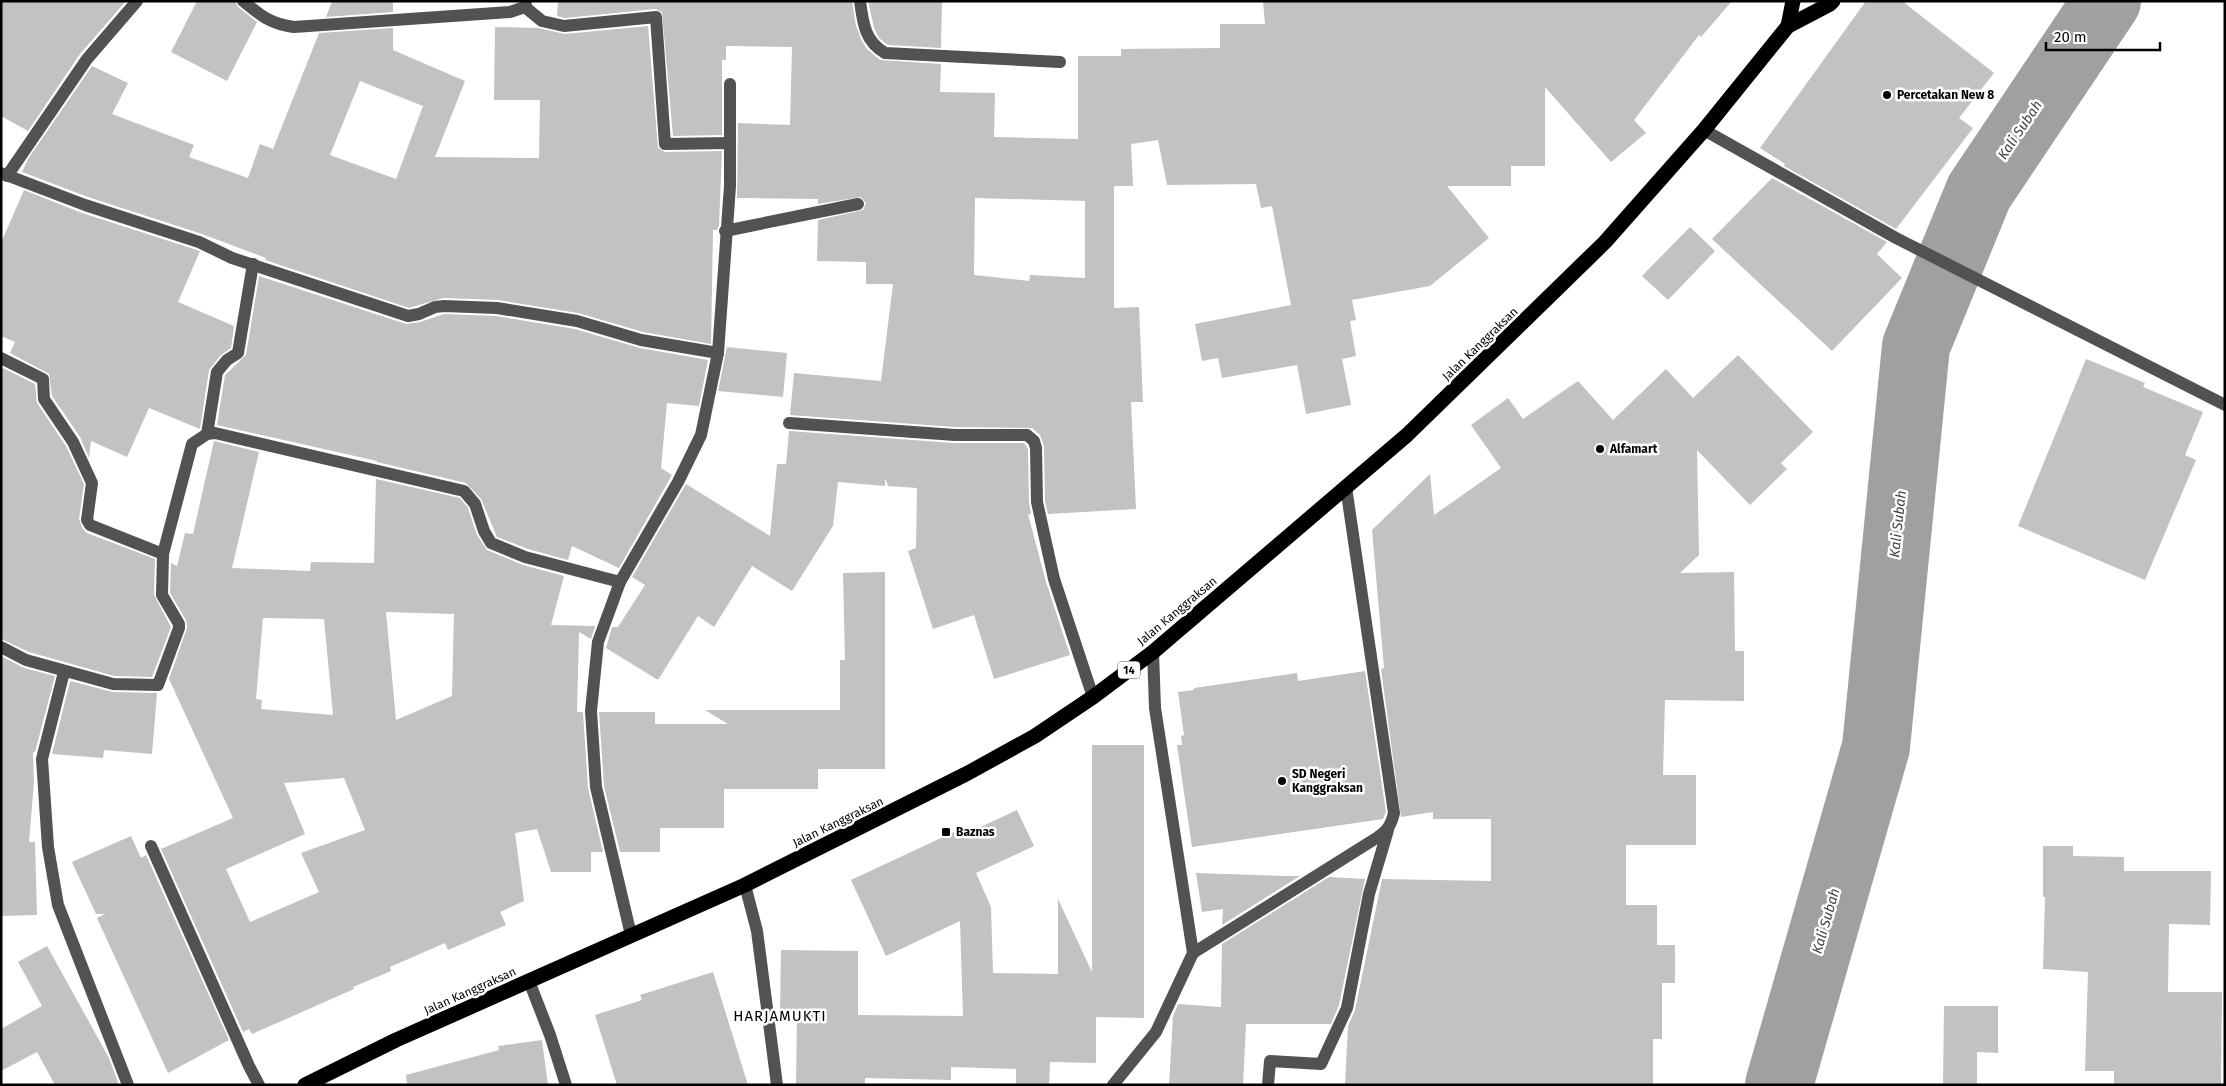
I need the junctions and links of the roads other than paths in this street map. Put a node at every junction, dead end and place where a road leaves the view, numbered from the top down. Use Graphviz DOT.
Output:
graph roads {
  1 [pos="137,1"];
  2 [pos="243,1"];
  3 [pos="860,1"];
  4 [pos="1792,1"];
  5 [pos="1833,1"];
  6 [pos="525,4"];
  7 [pos="1788,26"];
  8 [pos="1060,62"];
  9 [pos="730,84"];
  10 [pos="1704,130"];
  11 [pos="730,143"];
  12 [pos="4,175"];
  13 [pos="858,204"];
  14 [pos="725,231"];
  15 [pos="253,264"];
  16 [pos="718,353"];
  17 [pos="1,358"];
  18 [pos="2225,405"];
  19 [pos="789,423"];
  20 [pos="207,434"];
  21 [pos="1346,488"];
  22 [pos="164,554"];
  23 [pos="620,582"];
  24 [pos="1,647"];
  25 [pos="1153,652"];
  26 [pos="64,672"];
  27 [pos="1093,697"];
  28 [pos="1388,830"];
  29 [pos="151,846"];
  30 [pos="745,885"];
  31 [pos="631,936"];
  32 [pos="1193,953"];
  33 [pos="529,981"];
  34 [pos="128,1085"];
  35 [pos="260,1085"];
  36 [pos="305,1085"];
  37 [pos="566,1085"];
  38 [pos="777,1085"];
  39 [pos="1114,1085"];
  40 [pos="1268,1085"];
  1 -- 12 [label="street"];
  2 -- 6 [label="street"];
  3 -- 8 [label="street"];
  4 -- 7 [label="highway, Jalan Kanggraksan / 14"];
  5 -- 7 [label="highway, Jalan Kanggraksan / 14"];
  6 -- 11 [label="street"];
  7 -- 10 [label="highway, Jalan Kanggraksan / 14"];
  9 -- 11 [label="street"];
  10 -- 18 [label="street"];
  10 -- 21 [label="highway, Jalan Kanggraksan / 14"];
  11 -- 14 [label="street"];
  12 -- 15 [label="street"];
  13 -- 14 [label="street"];
  14 -- 16 [label="street"];
  15 -- 16 [label="street"];
  15 -- 20 [label="street"];
  16 -- 23 [label="street"];
  17 -- 22 [label="street"];
  19 -- 27 [label="street"];
  20 -- 22 [label="street"];
  20 -- 23 [label="street"];
  21 -- 25 [label="highway, Jalan Kanggraksan / 14"];
  21 -- 28 [label="street"];
  22 -- 26 [label="street"];
  23 -- 31 [label="street"];
  24 -- 26 [label="street"];
  25 -- 27 [label="highway, Jalan Kanggraksan / 14"];
  25 -- 32 [label="street"];
  26 -- 34 [label="street"];
  27 -- 30 [label="highway, Jalan Kanggraksan / 14"];
  28 -- 32 [label="street"];
  28 -- 40 [label="street"];
  29 -- 35 [label="street"];
  30 -- 31 [label="highway, Jalan Kanggraksan / 14"];
  30 -- 38 [label="street"];
  31 -- 33 [label="highway, Jalan Kanggraksan / 14"];
  32 -- 39 [label="street"];
  33 -- 36 [label="highway, Jalan Kanggraksan / 14"];
  33 -- 37 [label="street"];
}
